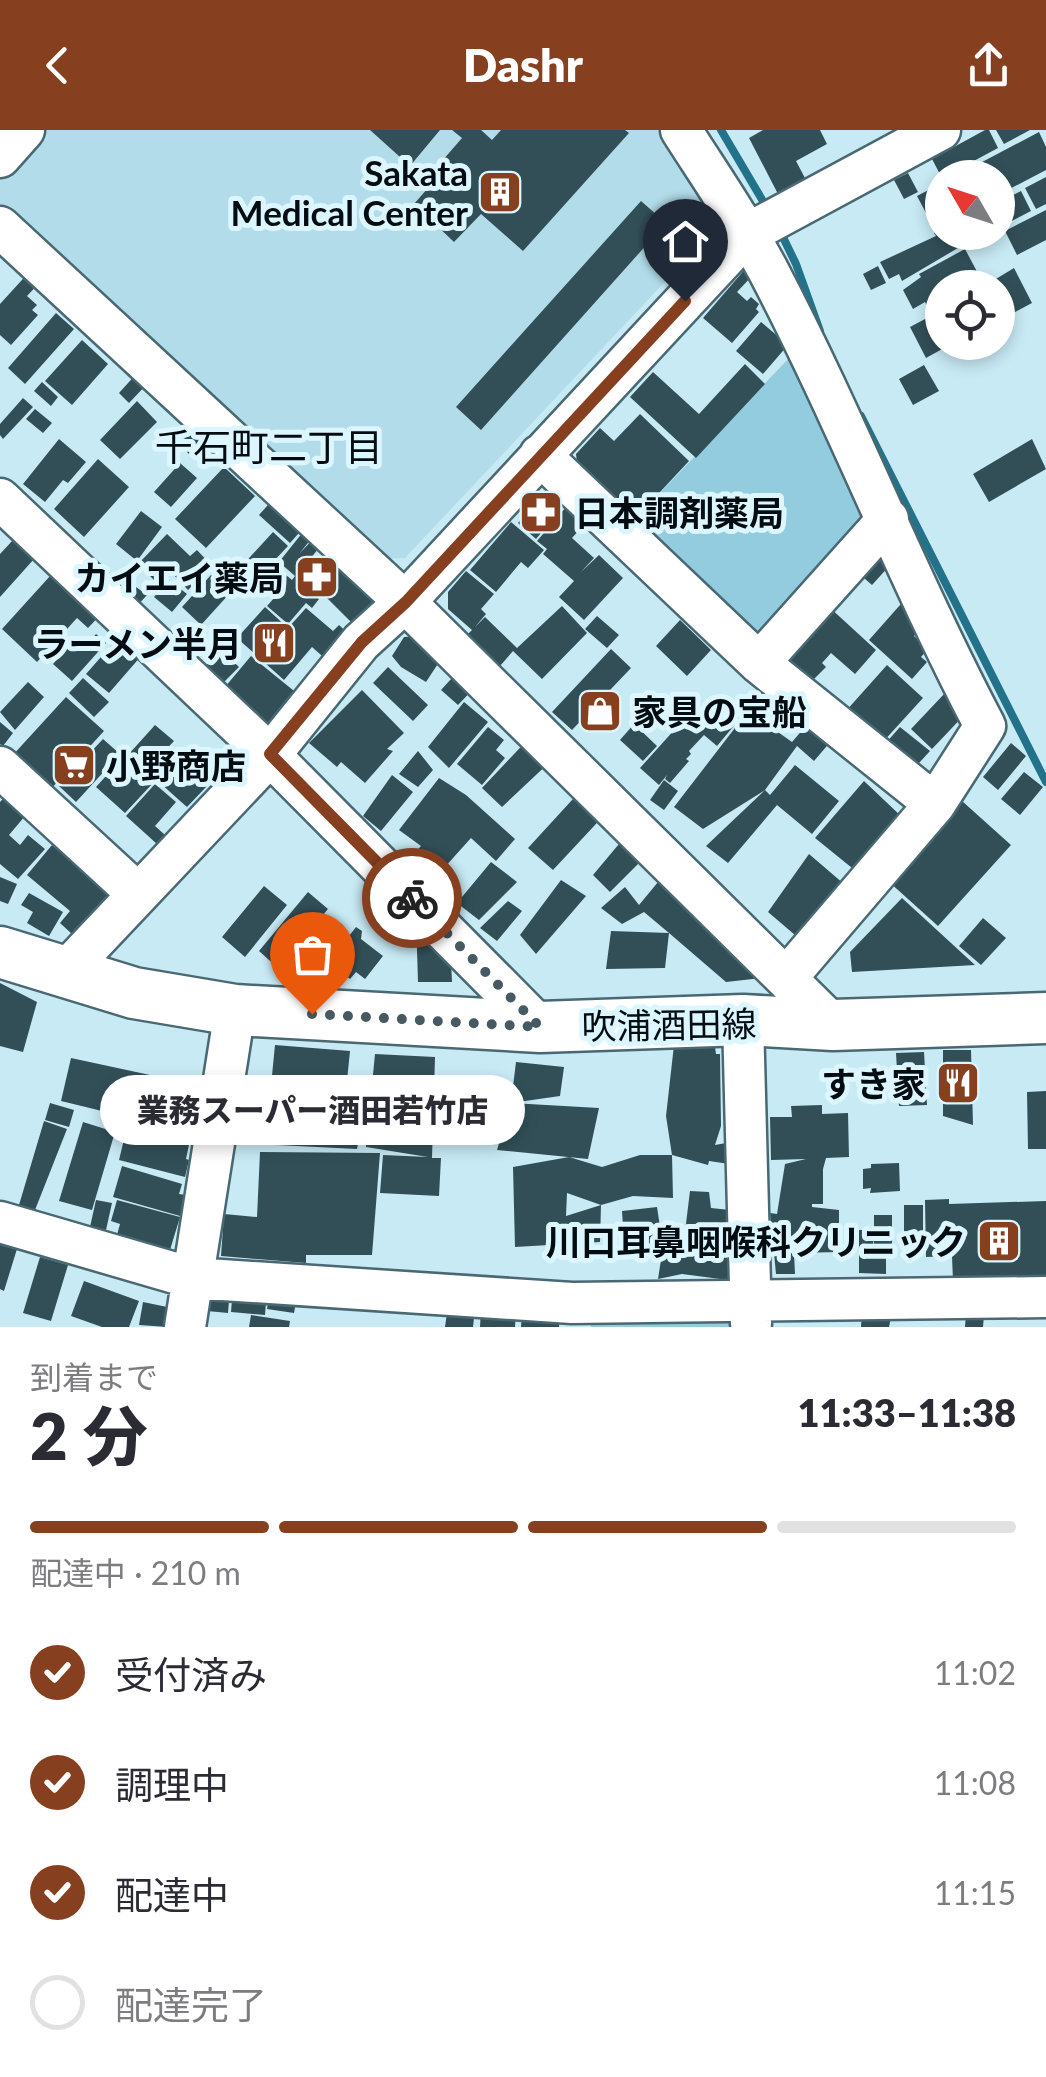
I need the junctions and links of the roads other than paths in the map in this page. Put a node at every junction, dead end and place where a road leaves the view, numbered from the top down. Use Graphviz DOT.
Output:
graph roads {
  1 [pos="24,130"];
  2 [pos="681,130"];
  3 [pos="940,130"];
  4 [pos="0,157"];
  5 [pos="0,227"];
  6 [pos="748,234"];
  7 [pos="540,455"];
  8 [pos="0,499"];
  9 [pos="888,520"];
  10 [pos="406,602"];
  11 [pos="759,663"];
  12 [pos="270,754"];
  13 [pos="0,767"];
  14 [pos="934,804"];
  15 [pos="138,894"];
  16 [pos="0,952"];
  17 [pos="64,972"];
  18 [pos="788,976"];
  19 [pos="235,1010"];
  20 [pos="1046,1018"];
  21 [pos="743,1020"];
  22 [pos="833,1024"];
  23 [pos="540,1027"];
  24 [pos="0,1222"];
  25 [pos="192,1278"];
  26 [pos="1046,1297"];
  27 [pos="751,1313"];
  28 [pos="571,1315"];
  29 [pos="185,1327"];
  1 -- 4 [label="street"];
  2 -- 6 [label="street"];
  3 -- 6 [label="street"];
  5 -- 10 [label="street"];
  6 -- 7 [label="street"];
  6 -- 9 [label="street"];
  7 -- 10 [label="street"];
  7 -- 11 [label="street"];
  8 -- 12 [label="street"];
  9 -- 11 [label="street"];
  9 -- 14 [label="street"];
  10 -- 12 [label="street"];
  10 -- 18 [label="street"];
  11 -- 14 [label="street"];
  12 -- 15 [label="street"];
  12 -- 23 [label="street"];
  13 -- 15 [label="street"];
  14 -- 18 [label="street"];
  15 -- 17 [label="street"];
  16 -- 17 [label="main road, 吹浦酒田線"];
  17 -- 19 [label="main road, 吹浦酒田線"];
  18 -- 22 [label="street"];
  19 -- 23 [label="main road, 吹浦酒田線"];
  19 -- 25 [label="street"];
  20 -- 22 [label="main road, 吹浦酒田線"];
  21 -- 22 [label="main road, 吹浦酒田線"];
  21 -- 23 [label="main road, 吹浦酒田線"];
  21 -- 27 [label="street"];
  24 -- 25 [label="street"];
  25 -- 28 [label="street"];
  25 -- 29 [label="street"];
  26 -- 27 [label="street"];
  27 -- 28 [label="street"];
}
